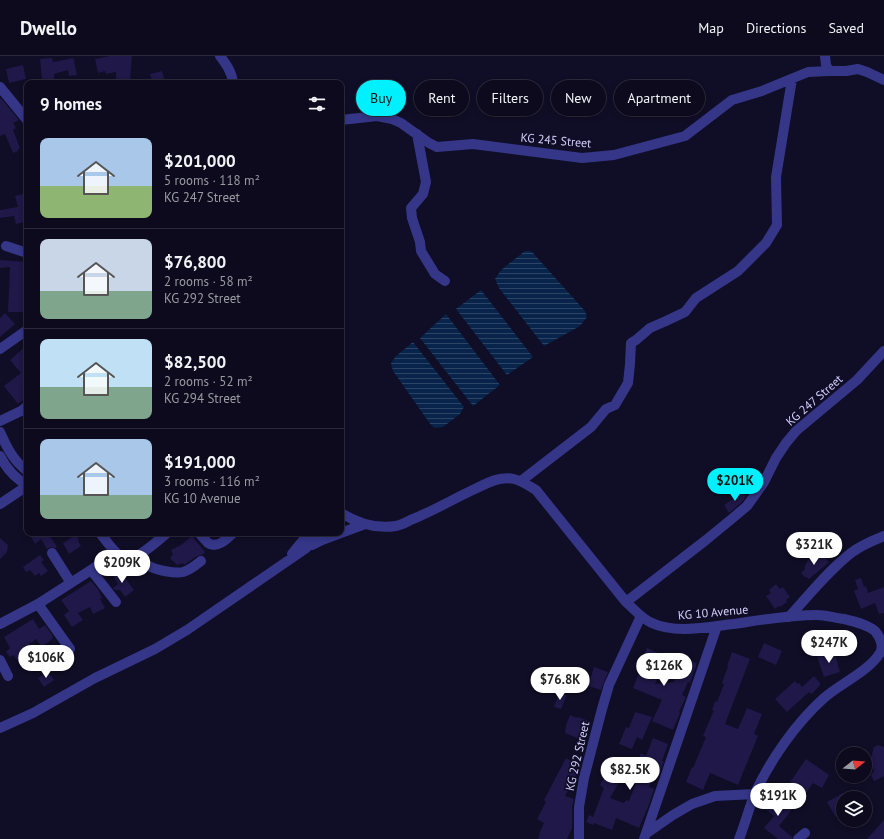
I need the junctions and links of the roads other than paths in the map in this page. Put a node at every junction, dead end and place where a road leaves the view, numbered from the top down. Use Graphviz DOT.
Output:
graph roads {
  1 [pos="220,56"];
  2 [pos="825,56"];
  3 [pos="829,71"];
  4 [pos="792,79"];
  5 [pos="233,80"];
  6 [pos="884,80"];
  7 [pos="0,87"];
  8 [pos="24,114"];
  9 [pos="344,120"];
  10 [pos="417,134"];
  11 [pos="6,246"];
  12 [pos="24,252"];
  13 [pos="445,281"];
  14 [pos="24,332"];
  15 [pos="0,349"];
  16 [pos="884,351"];
  17 [pos="24,408"];
  18 [pos="0,421"];
  19 [pos="0,432"];
  20 [pos="11,454"];
  21 [pos="0,456"];
  22 [pos="24,469"];
  23 [pos="521,481"];
  24 [pos="24,482"];
  25 [pos="24,484"];
  26 [pos="4,501"];
  27 [pos="344,515"];
  28 [pos="365,524"];
  29 [pos="344,532"];
  30 [pos="102,536"];
  31 [pos="163,536"];
  32 [pos="202,536"];
  33 [pos="229,536"];
  34 [pos="303,536"];
  35 [pos="308,536"];
  36 [pos="316,536"];
  37 [pos="333,536"];
  38 [pos="884,536"];
  39 [pos="303,546"];
  40 [pos="52,553"];
  41 [pos="136,556"];
  42 [pos="201,561"];
  43 [pos="103,562"];
  44 [pos="92,570"];
  45 [pos="71,583"];
  46 [pos="116,602"];
  47 [pos="626,602"];
  48 [pos="38,604"];
  49 [pos="641,616"];
  50 [pos="789,617"];
  51 [pos="0,624"];
  52 [pos="717,626"];
  53 [pos="70,649"];
  54 [pos="0,660"];
  55 [pos="8,676"];
  56 [pos="0,728"];
  57 [pos="755,794"];
  58 [pos="646,836"];
  59 [pos="579,839"];
  60 [pos="739,839"];
  1 -- 5 [label="street"];
  2 -- 3 [label="street"];
  3 -- 4 [label="street, KG 245 Street"];
  3 -- 6 [label="street, KG 245 Street"];
  4 -- 10 [label="street, KG 245 Street"];
  4 -- 23 [label="street"];
  7 -- 8 [label="street"];
  9 -- 10 [label="street, KG 245 Street"];
  10 -- 13 [label="street"];
  11 -- 12 [label="street"];
  14 -- 15 [label="street"];
  16 -- 47 [label="street, KG 247 Street"];
  17 -- 18 [label="street"];
  19 -- 20 [label="street"];
  20 -- 21 [label="street"];
  20 -- 22 [label="street"];
  21 -- 24 [label="street"];
  23 -- 28 [label="street, KG 10 Avenue"];
  23 -- 47 [label="street, KG 10 Avenue"];
  25 -- 26 [label="street"];
  27 -- 28 [label="street, KG 10 Avenue"];
  28 -- 29 [label="street"];
  30 -- 41 [label="street"];
  31 -- 41 [label="street"];
  32 -- 33 [label="street"];
  34 -- 39 [label="street"];
  35 -- 39 [label="street"];
  36 -- 39 [label="street"];
  37 -- 39 [label="street"];
  38 -- 50 [label="street"];
  39 -- 56 [label="street"];
  40 -- 45 [label="street"];
  41 -- 42 [label="street"];
  43 -- 44 [label="street"];
  44 -- 45 [label="street"];
  44 -- 46 [label="street"];
  45 -- 48 [label="street"];
  47 -- 49 [label="street, KG 10 Avenue"];
  48 -- 51 [label="street"];
  48 -- 53 [label="street"];
  49 -- 52 [label="street, KG 10 Avenue"];
  49 -- 59 [label="street, KG 292 Street"];
  50 -- 52 [label="street, KG 10 Avenue"];
  50 -- 57 [label="street, KG 10 Avenue"];
  52 -- 58 [label="street"];
  54 -- 55 [label="street"];
  57 -- 58 [label="street"];
  57 -- 60 [label="street, KG 10 Avenue"];
}
